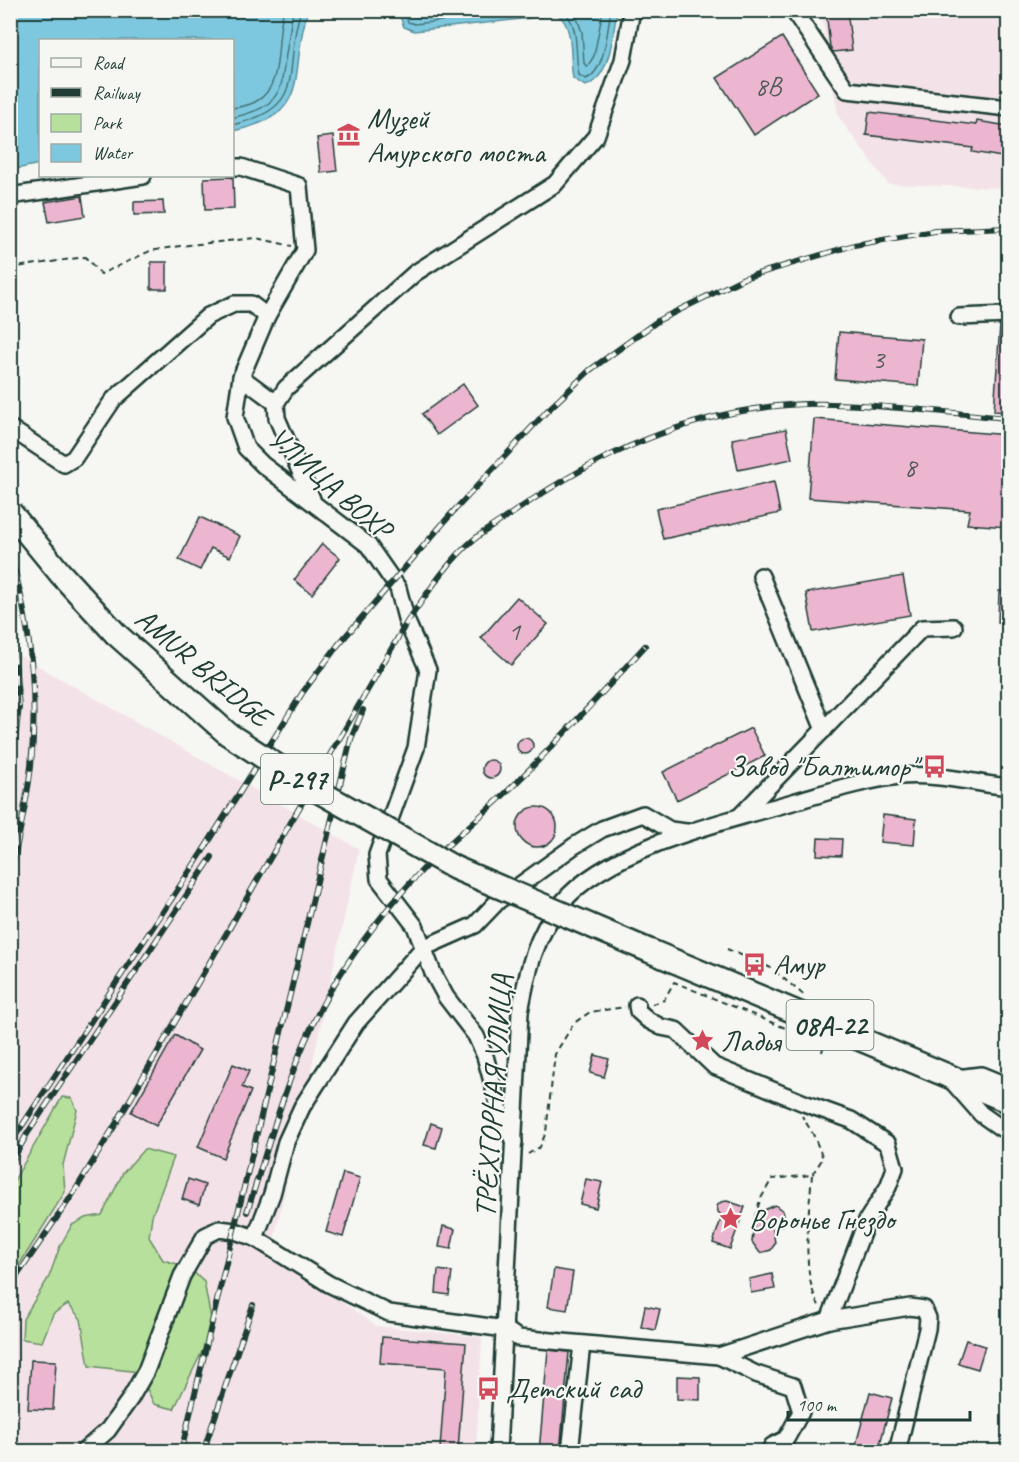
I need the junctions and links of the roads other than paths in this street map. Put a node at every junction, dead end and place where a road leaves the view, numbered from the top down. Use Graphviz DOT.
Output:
graph roads {
  1 [pos="632,10"];
  2 [pos="793,10"];
  3 [pos="1008,108"];
  4 [pos="234,167"];
  5 [pos="137,177"];
  6 [pos="10,196"];
  7 [pos="1008,315"];
  8 [pos="267,316"];
  9 [pos="959,317"];
  10 [pos="241,377"];
  11 [pos="276,403"];
  12 [pos="10,428"];
  13 [pos="314,502"];
  14 [pos="10,513"];
  15 [pos="761,576"];
  16 [pos="954,627"];
  17 [pos="824,730"];
  18 [pos="1008,787"];
  19 [pos="739,817"];
  20 [pos="692,832"];
  21 [pos="423,948"];
  22 [pos="650,951"];
  23 [pos="637,1005"];
  24 [pos="950,1076"];
  25 [pos="1008,1086"];
  26 [pos="1008,1101"];
  27 [pos="1001,1128"];
  28 [pos="514,1148"];
  29 [pos="255,1238"];
  30 [pos="829,1320"];
  31 [pos="505,1329"];
  32 [pos="582,1344"];
  33 [pos="719,1356"];
  34 [pos="83,1452"];
  35 [pos="498,1452"];
  36 [pos="570,1452"];
  37 [pos="770,1452"];
  38 [pos="897,1452"];
  1 -- 11 [label="street"];
  2 -- 3 [label="street"];
  4 -- 8 [label="street, УЛИЦА ВОХР"];
  5 -- 6 [label="street"];
  7 -- 9 [label="street"];
  8 -- 10 [label="street, УЛИЦА ВОХР"];
  8 -- 12 [label="street"];
  10 -- 11 [label="street"];
  10 -- 13 [label="street, УЛИЦА ВОХР"];
  11 -- 13 [label="street"];
  13 -- 21 [label="street, УЛИЦА ВОХР"];
  14 -- 22 [label="highway, AMUR BRIDGE / Р-297, bridge"];
  15 -- 17 [label="street"];
  16 -- 17 [label="street"];
  17 -- 19 [label="street"];
  18 -- 19 [label="street, ТРЁХГОРНАЯ УЛИЦА"];
  19 -- 20 [label="street, ТРЁХГОРНАЯ УЛИЦА"];
  20 -- 21 [label="street"];
  20 -- 28 [label="street, ТРЁХГОРНАЯ УЛИЦА"];
  21 -- 28 [label="street, УЛИЦА ВОХР"];
  21 -- 29 [label="street"];
  22 -- 24 [label="highway, 08А-22"];
  23 -- 30 [label="street"];
  24 -- 25 [label="street"];
  24 -- 26 [label="highway, 08А-22"];
  24 -- 27 [label="street"];
  28 -- 31 [label="street, ТРЁХГОРНАЯ УЛИЦА"];
  29 -- 31 [label="street"];
  29 -- 34 [label="street"];
  30 -- 33 [label="street"];
  30 -- 38 [label="street"];
  31 -- 32 [label="street"];
  31 -- 35 [label="street, ТРЁХГОРНАЯ УЛИЦА"];
  32 -- 33 [label="street"];
  32 -- 36 [label="street"];
  33 -- 37 [label="street"];
}
